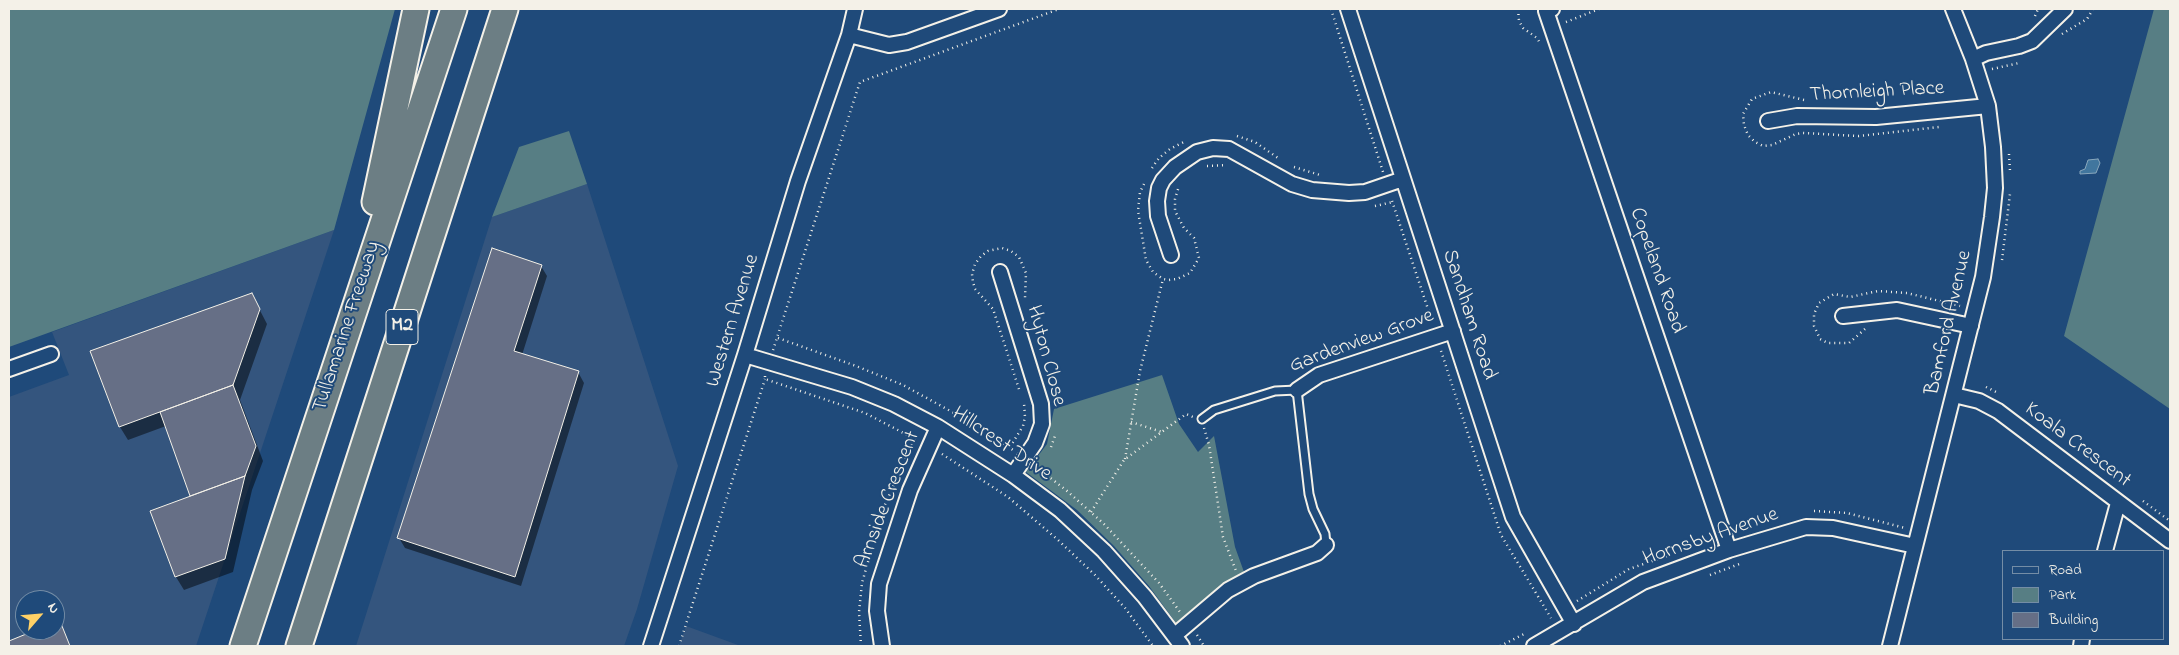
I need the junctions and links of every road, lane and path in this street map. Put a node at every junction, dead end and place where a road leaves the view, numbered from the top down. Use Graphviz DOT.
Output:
graph roads {
  1 [pos="416,9"];
  2 [pos="454,9"];
  3 [pos="505,9"];
  4 [pos="856,9"];
  5 [pos="999,9"];
  6 [pos="1059,9"];
  7 [pos="1348,9"];
  8 [pos="1552,9"];
  9 [pos="1599,9"];
  10 [pos="1953,9"];
  11 [pos="2038,9"];
  12 [pos="2065,9"];
  13 [pos="2031,22"];
  14 [pos="1569,30"];
  15 [pos="849,35"];
  16 [pos="1973,59"];
  17 [pos="1988,106"];
  18 [pos="1768,121"];
  19 [pos="1230,135"];
  20 [pos="1186,140"];
  21 [pos="1283,162"];
  22 [pos="1290,165"];
  23 [pos="1228,166"];
  24 [pos="1202,168"];
  25 [pos="1383,172"];
  26 [pos="1375,173"];
  27 [pos="1148,175"];
  28 [pos="1327,176"];
  29 [pos="1403,179"];
  30 [pos="1182,182"];
  31 [pos="1144,183"];
  32 [pos="1393,202"];
  33 [pos="1366,208"];
  34 [pos="1170,255"];
  35 [pos="1000,272"];
  36 [pos="1163,278"];
  37 [pos="1963,298"];
  38 [pos="1842,316"];
  39 [pos="349,324"];
  40 [pos="1964,324"];
  41 [pos="1453,331"];
  42 [pos="51,354"];
  43 [pos="745,355"];
  44 [pos="768,363"];
  45 [pos="9,369"];
  46 [pos="765,379"];
  47 [pos="1297,390"];
  48 [pos="1954,395"];
  49 [pos="1202,420"];
  50 [pos="1131,422"];
  51 [pos="938,427"];
  52 [pos="1162,432"];
  53 [pos="930,446"];
  54 [pos="944,455"];
  55 [pos="1124,460"];
  56 [pos="940,462"];
  57 [pos="1013,475"];
  58 [pos="2118,503"];
  59 [pos="2170,541"];
  60 [pos="1326,545"];
  61 [pos="1915,546"];
  62 [pos="1729,550"];
  63 [pos="2105,550"];
  64 [pos="1742,563"];
  65 [pos="1705,576"];
  66 [pos="1241,583"];
  67 [pos="1188,623"];
  68 [pos="1574,624"];
  69 [pos="1179,640"];
  70 [pos="243,646"];
  71 [pos="299,646"];
  72 [pos="651,646"];
  73 [pos="679,646"];
  74 [pos="882,646"];
  75 [pos="1154,646"];
  76 [pos="1204,646"];
  77 [pos="1534,646"];
  78 [pos="1890,646"];
  1 -- 39 [label="highway"];
  2 -- 39 [label="highway, Tullamarine Freeway / M2"];
  3 -- 71 [label="highway, M2"];
  4 -- 15 [label="street, Western Avenue"];
  5 -- 15 [label="street"];
  6 -- 44 [label="path"];
  7 -- 29 [label="street, Sandham Road"];
  8 -- 62 [label="street, Copeland Road"];
  9 -- 14 [label="path"];
  10 -- 16 [label="street, Bamford Avenue"];
  11 -- 13 [label="path"];
  12 -- 16 [label="street"];
  15 -- 43 [label="street, Western Avenue"];
  16 -- 17 [label="street, Bamford Avenue"];
  17 -- 18 [label="street, Thornleigh Place"];
  17 -- 40 [label="street, Bamford Avenue"];
  19 -- 21 [label="path"];
  20 -- 27 [label="path"];
  22 -- 28 [label="path"];
  23 -- 24 [label="path"];
  25 -- 26 [label="path"];
  29 -- 34 [label="street"];
  29 -- 41 [label="street, Sandham Road"];
  30 -- 36 [label="path"];
  31 -- 36 [label="path"];
  32 -- 33 [label="path"];
  35 -- 57 [label="street, Hyton Close"];
  36 -- 50 [label="path"];
  37 -- 40 [label="path"];
  38 -- 40 [label="street"];
  39 -- 70 [label="highway, Tullamarine Freeway / M2"];
  40 -- 48 [label="street, Bamford Avenue"];
  41 -- 47 [label="street, Gardenview Grove"];
  41 -- 68 [label="street, Sandham Road"];
  42 -- 45 [label="street"];
  43 -- 44 [label="street, Hillcrest Drive"];
  43 -- 72 [label="street, Western Avenue"];
  44 -- 46 [label="path"];
  44 -- 51 [label="street, Hillcrest Drive"];
  46 -- 53 [label="path"];
  46 -- 73 [label="path"];
  47 -- 49 [label="lane, Gardenview Grove"];
  47 -- 60 [label="lane"];
  48 -- 58 [label="street, Koala Crescent"];
  48 -- 61 [label="street, Bamford Avenue"];
  49 -- 52 [label="path"];
  49 -- 66 [label="path"];
  50 -- 52 [label="path"];
  50 -- 55 [label="path"];
  51 -- 53 [label="street, Arnside Crescent"];
  51 -- 57 [label="street, Hillcrest Drive"];
  52 -- 55 [label="path"];
  53 -- 54 [label="path"];
  53 -- 74 [label="street, Arnside Crescent"];
  54 -- 56 [label="path"];
  54 -- 75 [label="path"];
  55 -- 67 [label="path"];
  57 -- 69 [label="street, Hillcrest Drive"];
  58 -- 59 [label="street, Koala Crescent"];
  58 -- 63 [label="street"];
  60 -- 66 [label="street"];
  61 -- 62 [label="street, Hornsby Avenue"];
  61 -- 78 [label="street, Bamford Avenue"];
  62 -- 68 [label="street, Hornsby Avenue"];
  64 -- 65 [label="path"];
  66 -- 67 [label="street"];
  67 -- 69 [label="street"];
  67 -- 76 [label="path"];
  68 -- 77 [label="street, Hornsby Avenue"];
}
